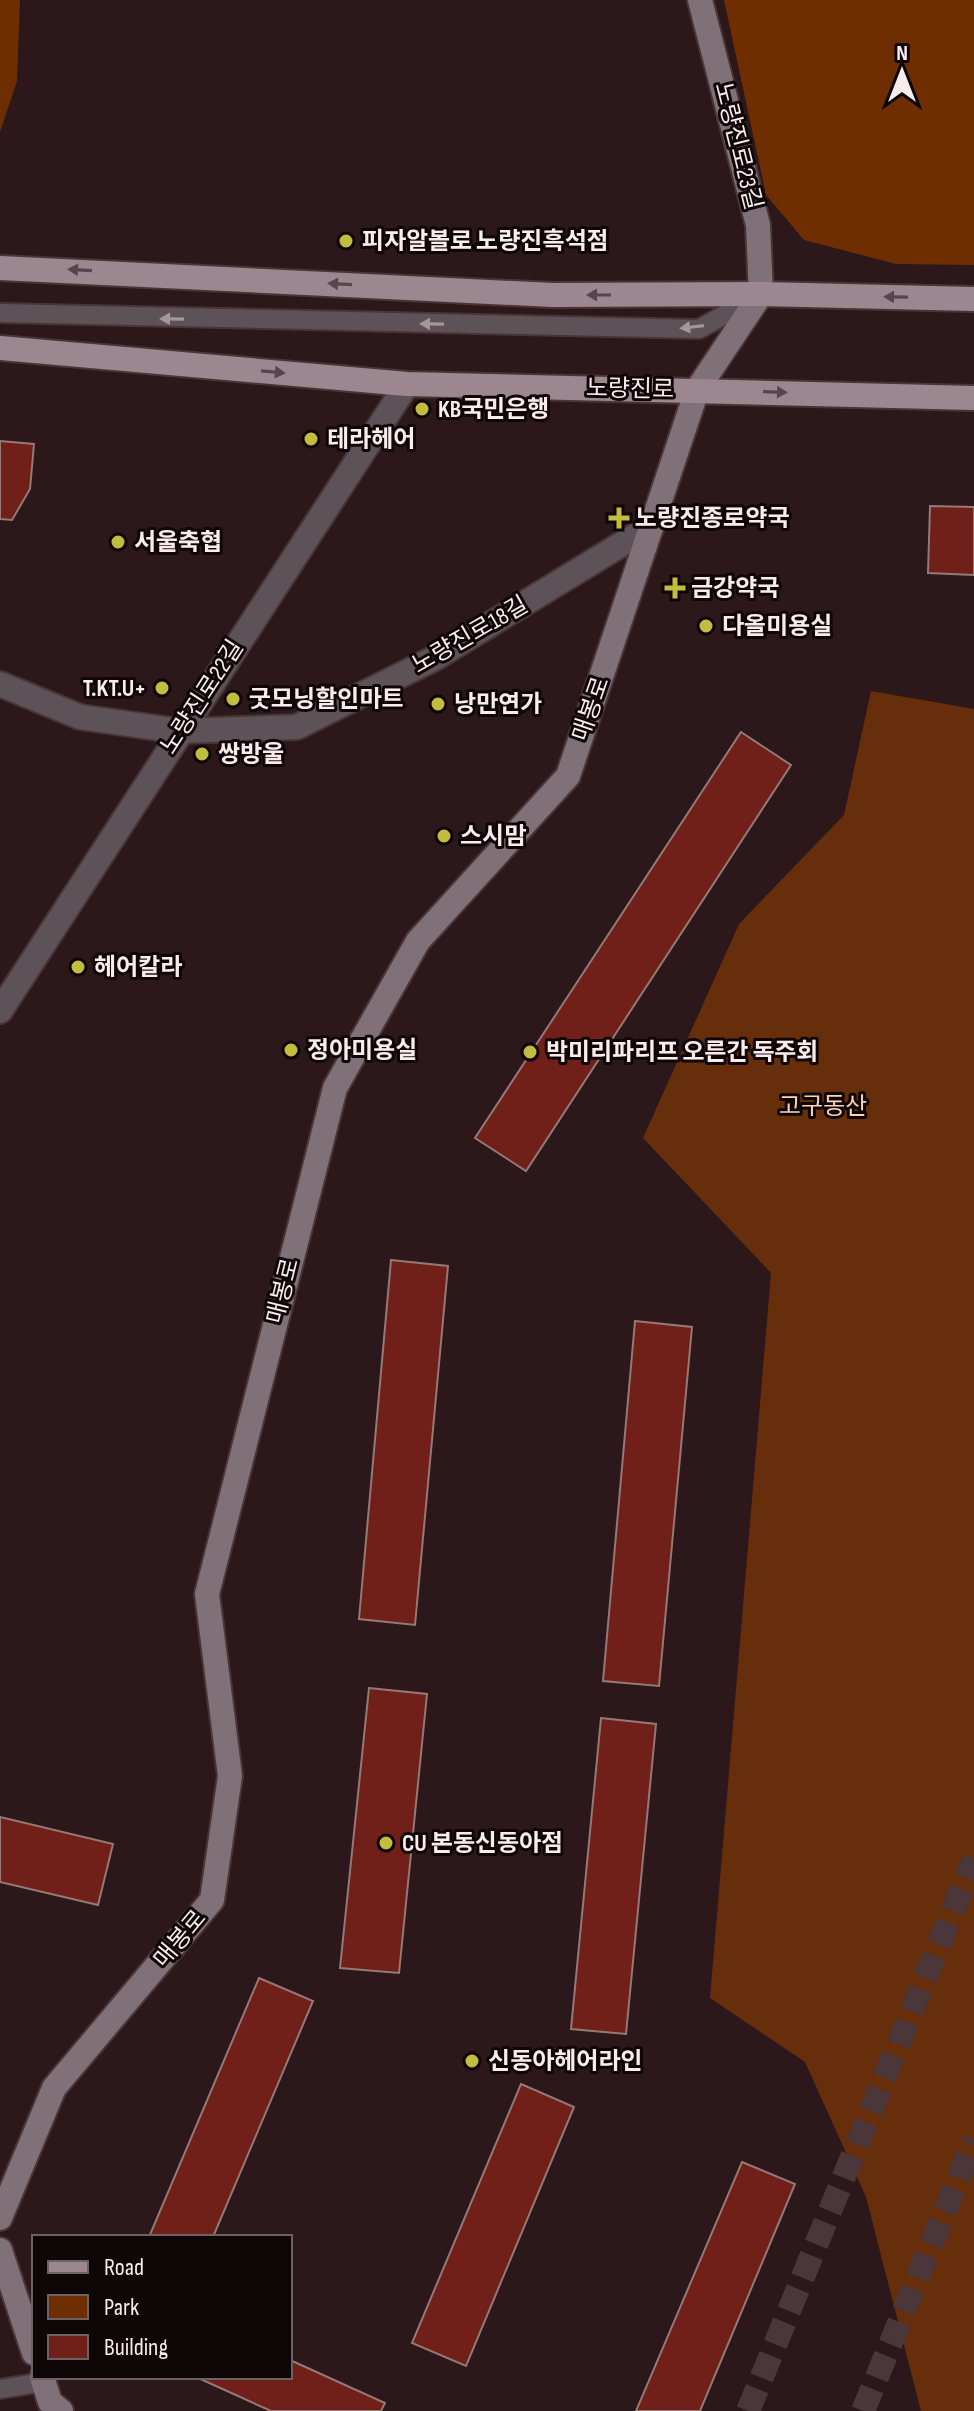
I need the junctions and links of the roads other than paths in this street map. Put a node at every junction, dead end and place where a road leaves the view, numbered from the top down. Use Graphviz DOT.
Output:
graph roads {
  1 [pos="700,0"];
  2 [pos="0,268"];
  3 [pos="761,294"];
  4 [pos="974,299"];
  5 [pos="0,313"];
  6 [pos="0,348"];
  7 [pos="407,384"];
  8 [pos="697,390"];
  9 [pos="974,398"];
  10 [pos="653,525"];
  11 [pos="0,684"];
  12 [pos="179,731"];
  13 [pos="0,1011"];
  14 [pos="0,2218"];
  15 [pos="0,2250"];
  16 [pos="32,2347"];
  17 [pos="43,2379"];
  18 [pos="0,2389"];
  19 [pos="61,2411"];
  1 -- 3 [label="street, 노량진로23길"];
  3 -- 2 [label="main road, one-way"];
  4 -- 3 [label="main road, one-way"];
  3 -- 5 [label="lane, one-way"];
  3 -- 8 [label="street, 매봉로"];
  6 -- 7 [label="main road, 노량진로, one-way"];
  7 -- 8 [label="main road, 노량진로"];
  7 -- 12 [label="street, 노량진로22길"];
  8 -- 9 [label="main road, 노량진로, one-way"];
  8 -- 10 [label="street, 매봉로"];
  10 -- 12 [label="street, 노량진로18길"];
  10 -- 14 [label="street, 매봉로"];
  11 -- 12 [label="street, 노량진로18길"];
  12 -- 13 [label="street, 노량진로22길"];
  15 -- 16 [label="street"];
  17 -- 18 [label="lane"];
  17 -- 19 [label="street"];
}
